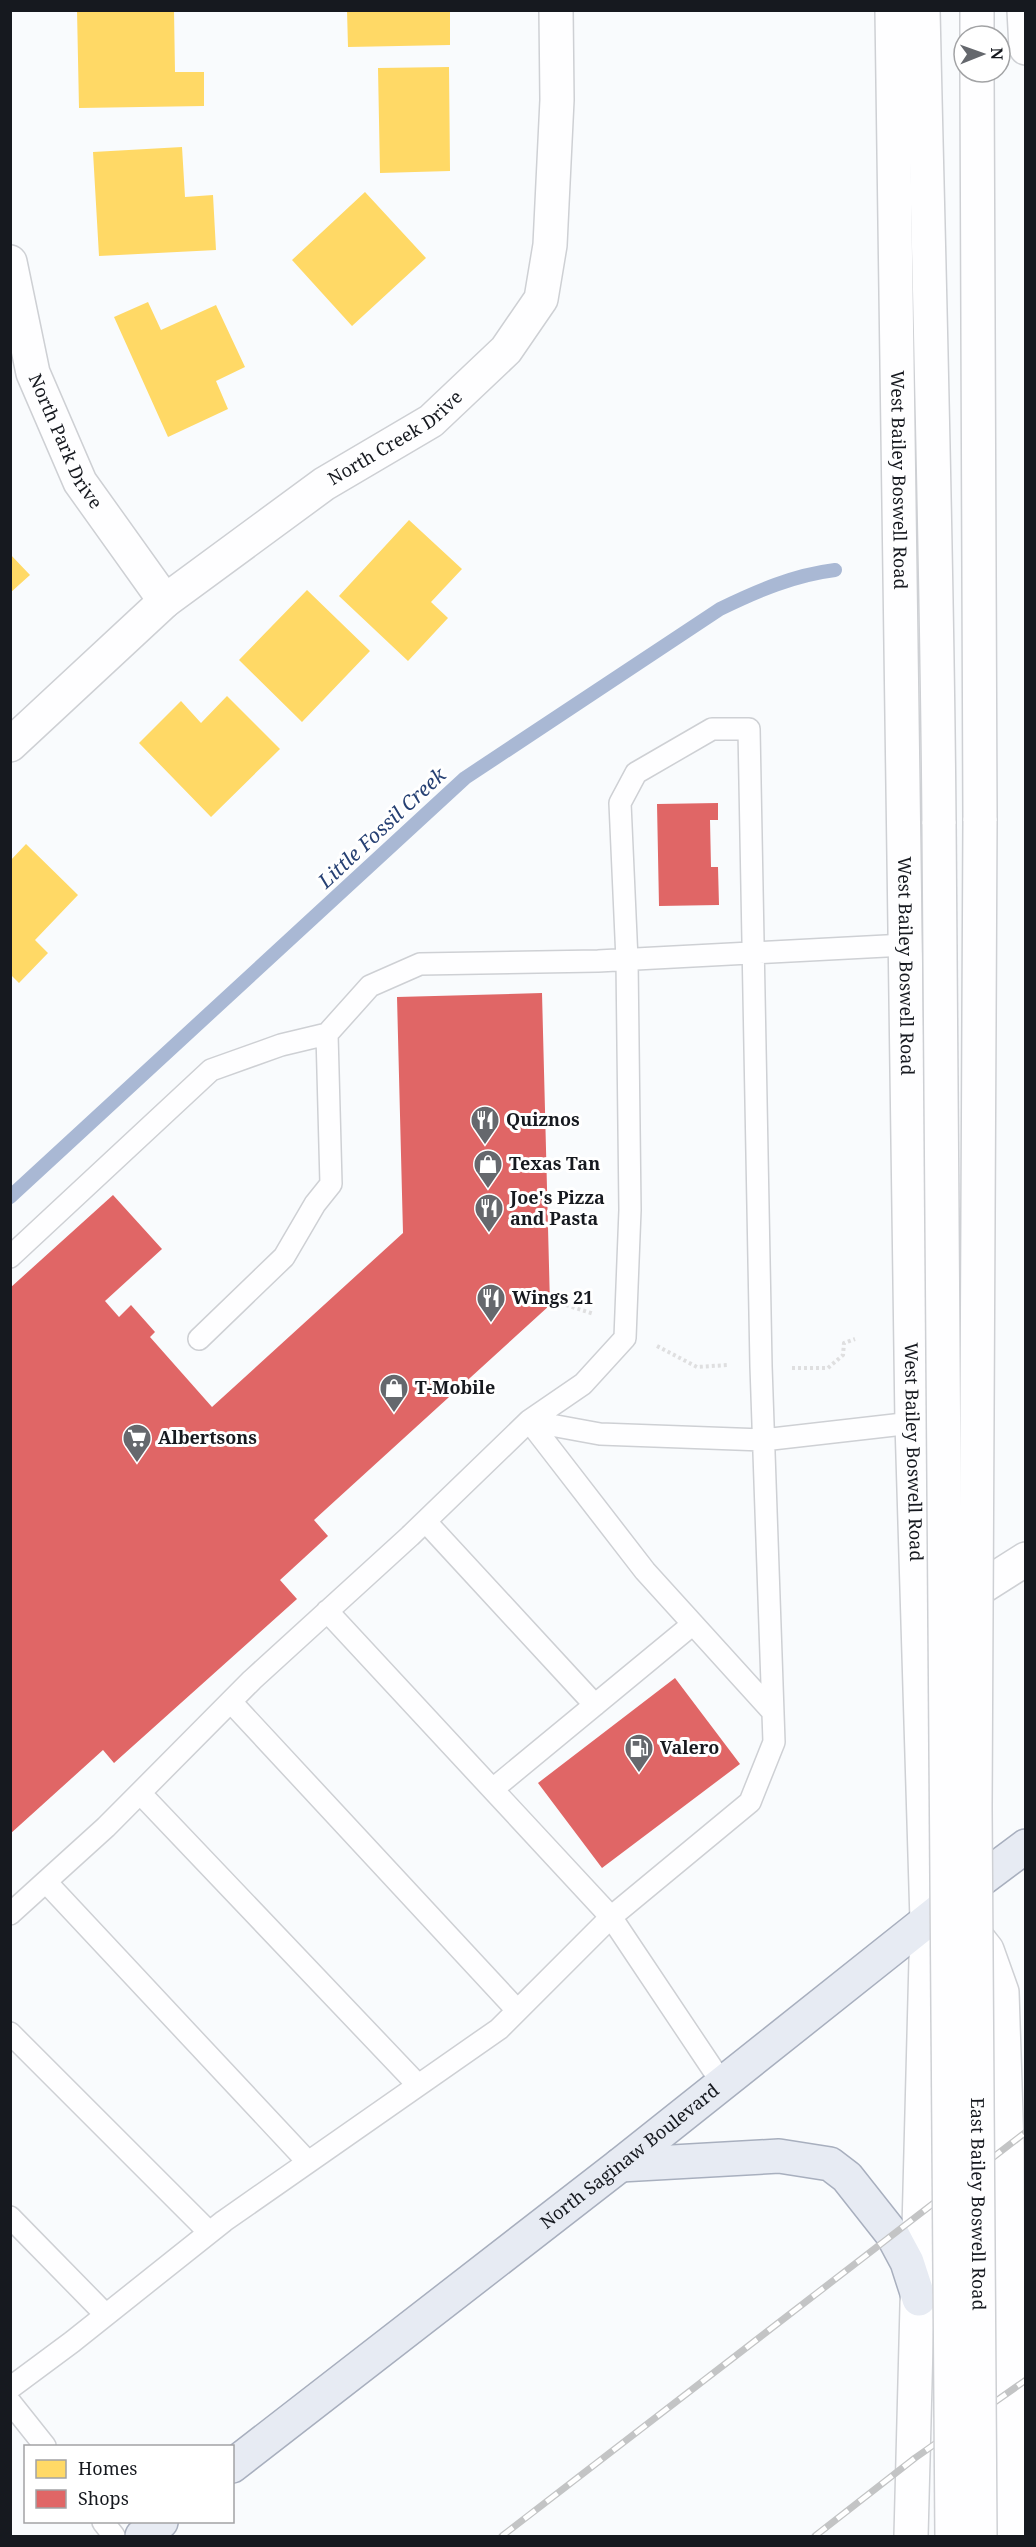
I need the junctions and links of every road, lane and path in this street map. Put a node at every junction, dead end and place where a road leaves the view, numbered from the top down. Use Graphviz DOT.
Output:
graph roads {
  1 [pos="556,10"];
  2 [pos="892,10"];
  3 [pos="923,10"];
  4 [pos="1024,10"];
  5 [pos="1026,48"];
  6 [pos="977,84"];
  7 [pos="10,262"];
  8 [pos="165,601"];
  9 [pos="10,744"];
  10 [pos="905,945"];
  11 [pos="751,954"];
  12 [pos="627,960"];
  13 [pos="327,1034"];
  14 [pos="10,1257"];
  15 [pos="566,1305"];
  16 [pos="626,1330"];
  17 [pos="200,1339"];
  18 [pos="855,1339"];
  19 [pos="760,1366"];
  20 [pos="529,1421"];
  21 [pos="912,1423"];
  22 [pos="762,1440"];
  23 [pos="426,1522"];
  24 [pos="1026,1559"];
  25 [pos="327,1611"];
  26 [pos="693,1624"];
  27 [pos="918,1627"];
  28 [pos="231,1702"];
  29 [pos="596,1705"];
  30 [pos="773,1712"];
  31 [pos="493,1789"];
  32 [pos="140,1793"];
  33 [pos="1026,1846"];
  34 [pos="46,1882"];
  35 [pos="939,1909"];
  36 [pos="10,1914"];
  37 [pos="611,1917"];
  38 [pos="518,2010"];
  39 [pos="10,2033"];
  40 [pos="722,2083"];
  41 [pos="418,2085"];
  42 [pos="308,2162"];
  43 [pos="620,2165"];
  44 [pos="10,2217"];
  45 [pos="209,2232"];
  46 [pos="919,2299"];
  47 [pos="106,2315"];
  48 [pos="10,2388"];
  49 [pos="10,2402"];
  50 [pos="44,2445"];
  51 [pos="234,2464"];
  52 [pos="104,2523"];
  53 [pos="160,2523"];
  54 [pos="114,2536"];
  55 [pos="142,2536"];
  56 [pos="911,2536"];
  57 [pos="952,2536"];
  58 [pos="980,2536"];
  59 [pos="1009,2536"];
  1 -- 8 [label="main road, North Creek Drive"];
  2 -- 10 [label="main road, West Bailey Boswell Road"];
  3 -- 35 [label="main road, West Bailey Boswell Road, bridge"];
  4 -- 5 [label="main road"];
  6 -- 58 [label="main road, East Bailey Boswell Road, bridge"];
  7 -- 8 [label="main road, North Park Drive"];
  8 -- 9 [label="main road, North Creek Drive"];
  10 -- 11 [label="lane"];
  10 -- 21 [label="main road, West Bailey Boswell Road"];
  11 -- 12 [label="lane"];
  11 -- 12 [label="lane"];
  11 -- 19 [label="lane"];
  12 -- 13 [label="lane"];
  12 -- 16 [label="lane"];
  13 -- 14 [label="lane"];
  13 -- 17 [label="lane"];
  15 -- 16 [label="path"];
  16 -- 19 [label="path"];
  16 -- 20 [label="lane"];
  18 -- 19 [label="path"];
  19 -- 22 [label="lane"];
  20 -- 22 [label="lane"];
  20 -- 23 [label="lane"];
  20 -- 26 [label="lane"];
  21 -- 22 [label="lane"];
  21 -- 27 [label="main road, West Bailey Boswell Road"];
  22 -- 30 [label="lane"];
  23 -- 25 [label="lane"];
  23 -- 29 [label="lane"];
  24 -- 27 [label="main road"];
  25 -- 28 [label="lane"];
  25 -- 31 [label="lane"];
  26 -- 29 [label="lane"];
  26 -- 30 [label="lane"];
  27 -- 35 [label="main road, West Bailey Boswell Road"];
  28 -- 32 [label="lane"];
  28 -- 38 [label="lane"];
  29 -- 31 [label="lane"];
  30 -- 37 [label="lane"];
  31 -- 37 [label="lane"];
  32 -- 34 [label="lane"];
  32 -- 41 [label="lane"];
  33 -- 35 [label="main road, North Saginaw Boulevard"];
  34 -- 36 [label="lane"];
  34 -- 42 [label="lane"];
  35 -- 40 [label="main road, North Saginaw Boulevard"];
  35 -- 46 [label="main road"];
  35 -- 57 [label="main road, East Bailey Boswell Road, bridge"];
  35 -- 59 [label="main road"];
  37 -- 38 [label="lane"];
  37 -- 40 [label="lane"];
  38 -- 41 [label="lane"];
  39 -- 45 [label="lane"];
  40 -- 43 [label="main road, North Saginaw Boulevard"];
  41 -- 42 [label="lane"];
  42 -- 45 [label="lane"];
  43 -- 46 [label="main road"];
  43 -- 51 [label="main road, North Saginaw Boulevard"];
  44 -- 47 [label="lane"];
  45 -- 47 [label="lane"];
  46 -- 56 [label="main road"];
  47 -- 48 [label="lane"];
  49 -- 50 [label="lane"];
  52 -- 54 [label="lane"];
  53 -- 55 [label="main road"];
}
